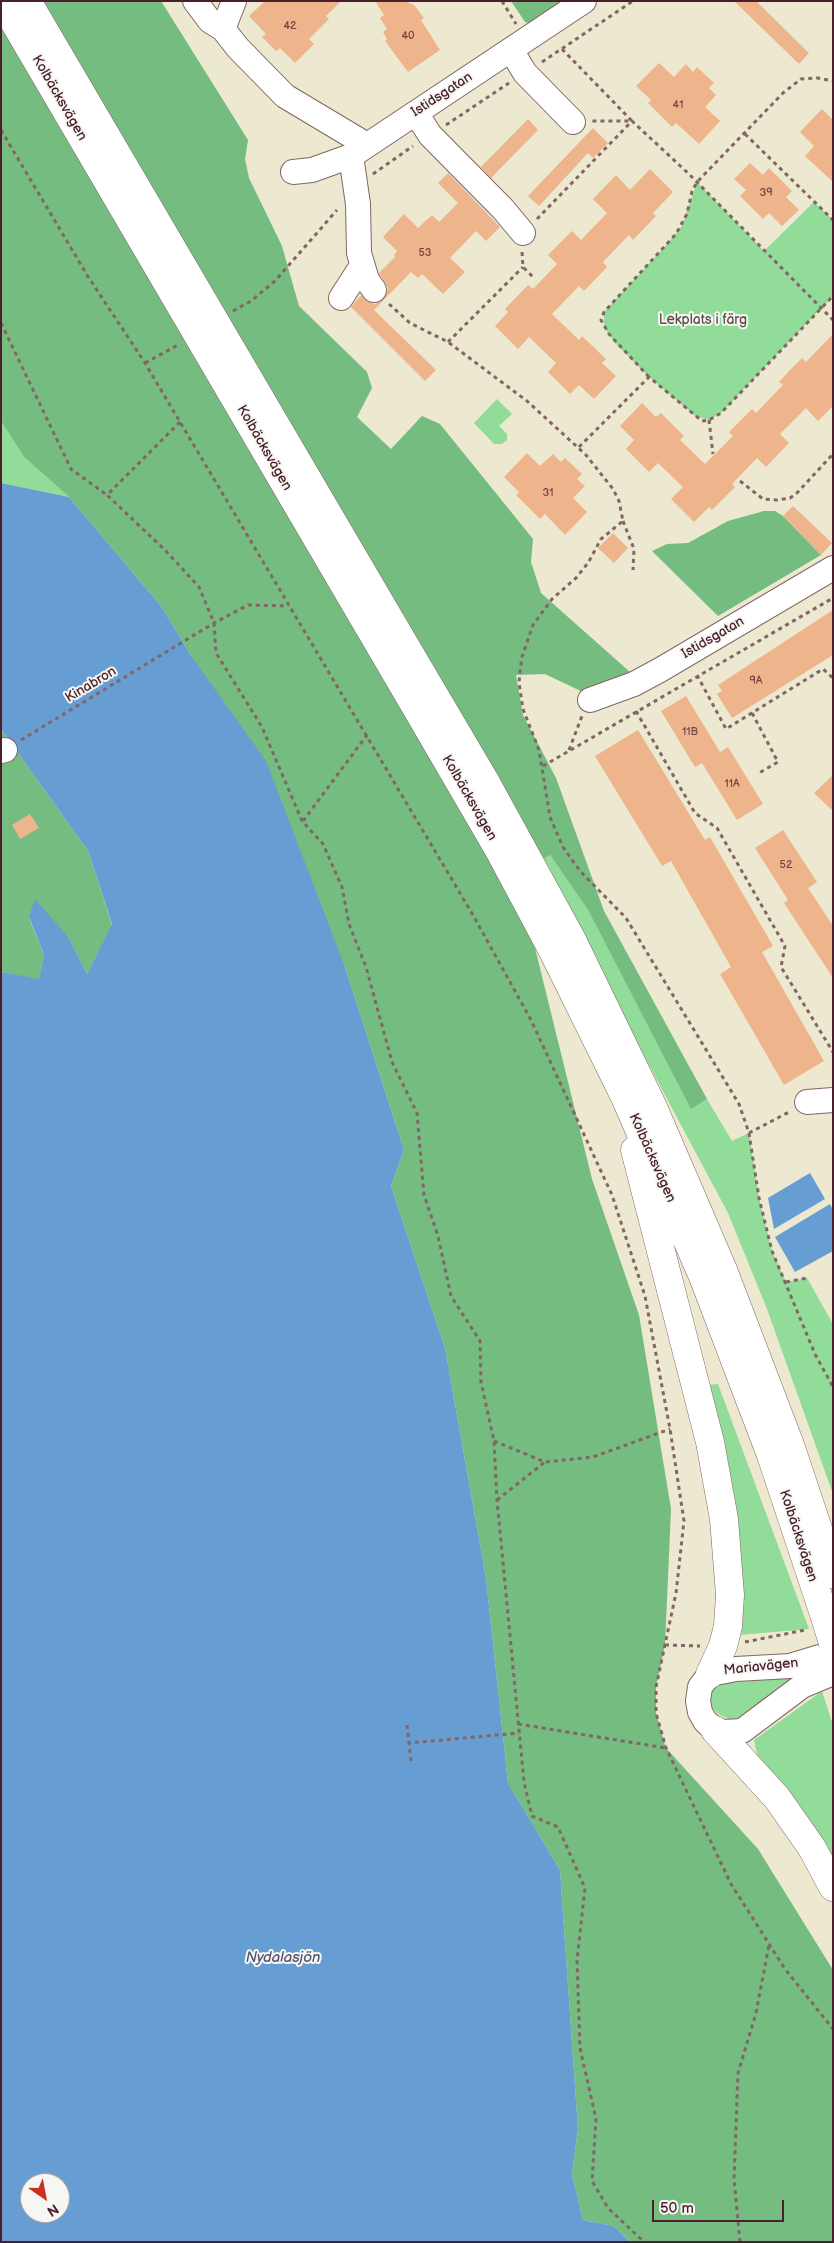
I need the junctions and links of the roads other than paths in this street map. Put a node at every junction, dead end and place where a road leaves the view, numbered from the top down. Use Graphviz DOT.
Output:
graph roads {
  1 [pos="2,1"];
  2 [pos="27,1"];
  3 [pos="195,1"];
  4 [pos="234,1"];
  5 [pos="584,1"];
  6 [pos="223,29"];
  7 [pos="518,45"];
  8 [pos="416,113"];
  9 [pos="573,122"];
  10 [pos="359,151"];
  11 [pos="293,172"];
  12 [pos="523,233"];
  13 [pos="361,267"];
  14 [pos="374,290"];
  15 [pos="341,298"];
  16 [pos="829,575"];
  17 [pos="590,700"];
  18 [pos="624,1098"];
  19 [pos="833,1100"];
  20 [pos="807,1102"];
  21 [pos="833,1574"];
  22 [pos="833,1643"];
  23 [pos="833,1653"];
  24 [pos="833,1673"];
  25 [pos="710,1674"];
  26 [pos="715,1730"];
  27 [pos="833,1887"];
  1 -- 18 [label="highway, Kolbäcksvägen"];
  2 -- 21 [label="highway, Kolbäcksvägen"];
  3 -- 6 [label="street"];
  4 -- 6 [label="street"];
  5 -- 7 [label="street, Istidsgatan"];
  6 -- 10 [label="street"];
  7 -- 8 [label="street, Istidsgatan"];
  7 -- 9 [label="street"];
  8 -- 10 [label="street, Istidsgatan"];
  8 -- 12 [label="street"];
  10 -- 11 [label="street, Istidsgatan"];
  10 -- 13 [label="street"];
  13 -- 14 [label="street"];
  13 -- 15 [label="street"];
  16 -- 17 [label="street, Istidsgatan"];
  18 -- 22 [label="highway, Kolbäcksvägen, bridge"];
  18 -- 25 [label="highway"];
  19 -- 20 [label="street"];
  23 -- 25 [label="street, Mariavägen"];
  24 -- 26 [label="street, Mariavägen"];
  25 -- 26 [label="street, Mariavägen"];
  26 -- 27 [label="highway"];
}
